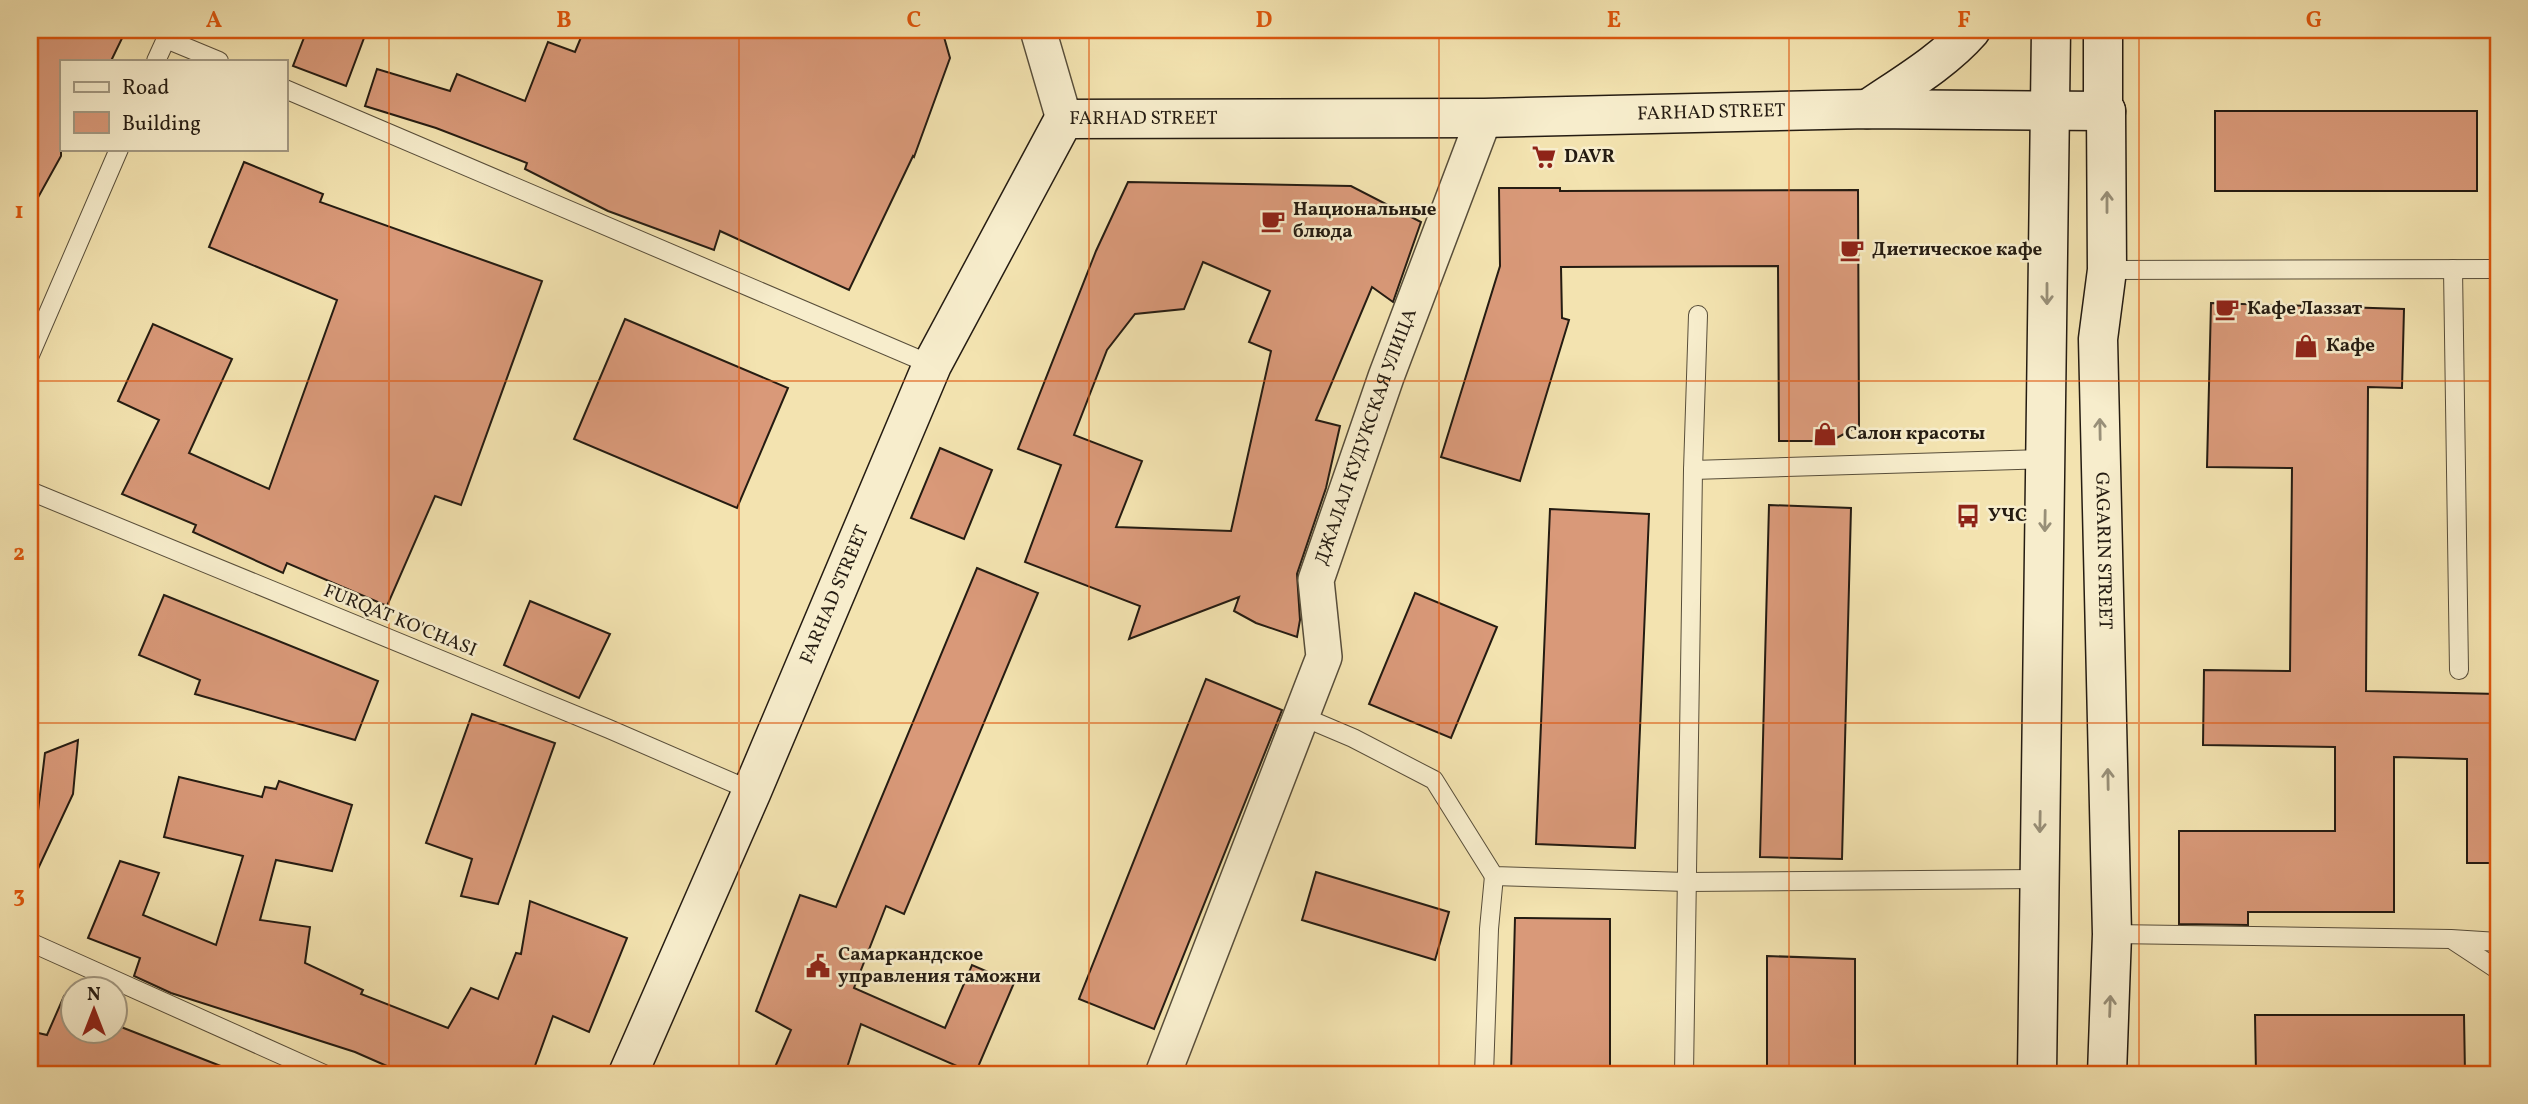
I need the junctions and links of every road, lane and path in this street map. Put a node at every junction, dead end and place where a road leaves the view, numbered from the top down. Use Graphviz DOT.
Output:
graph roads {
  1 [pos="1038,30"];
  2 [pos="1971,30"];
  3 [pos="2051,30"];
  4 [pos="2103,30"];
  5 [pos="166,34"];
  6 [pos="156,60"];
  7 [pos="217,60"];
  8 [pos="287,90"];
  9 [pos="1868,109"];
  10 [pos="2106,111"];
  11 [pos="2049,112"];
  12 [pos="1484,118"];
  13 [pos="1063,119"];
  14 [pos="119,150"];
  15 [pos="2454,269"];
  16 [pos="2498,269"];
  17 [pos="2107,270"];
  18 [pos="1698,315"];
  19 [pos="30,355"];
  20 [pos="932,365"];
  21 [pos="2046,459"];
  22 [pos="1693,470"];
  23 [pos="30,491"];
  24 [pos="2459,670"];
  25 [pos="1301,716"];
  26 [pos="752,791"];
  27 [pos="1494,876"];
  28 [pos="2039,879"];
  29 [pos="1687,882"];
  30 [pos="2112,934"];
  31 [pos="2451,939"];
  32 [pos="30,942"];
  33 [pos="2498,942"];
  34 [pos="2498,970"];
  35 [pos="324,1074"];
  36 [pos="628,1074"];
  37 [pos="1163,1074"];
  38 [pos="1485,1074"];
  39 [pos="1684,1074"];
  40 [pos="2037,1074"];
  41 [pos="2108,1074"];
  1 -- 13 [label="street"];
  2 -- 9 [label="main road"];
  3 -- 11 [label="main road"];
  4 -- 10 [label="main road, GAGARIN STREET"];
  5 -- 6 [label="lane"];
  5 -- 7 [label="lane"];
  8 -- 20 [label="lane"];
  9 -- 11 [label="main road, FARHAD STREET"];
  9 -- 12 [label="main road, FARHAD STREET"];
  10 -- 11 [label="main road, FARHAD STREET"];
  17 -- 10 [label="main road, GAGARIN STREET, one-way"];
  11 -- 21 [label="main road, one-way"];
  12 -- 13 [label="main road, FARHAD STREET"];
  12 -- 25 [label="street, ДЖАЛАЛ КУДУКСКАЯ УЛИЦА"];
  13 -- 20 [label="main road, FARHAD STREET"];
  14 -- 19 [label="lane"];
  15 -- 16 [label="lane"];
  15 -- 17 [label="lane"];
  15 -- 24 [label="lane"];
  30 -- 17 [label="main road, GAGARIN STREET, one-way"];
  18 -- 22 [label="lane"];
  20 -- 26 [label="main road, FARHAD STREET"];
  21 -- 22 [label="lane"];
  21 -- 28 [label="main road, one-way"];
  22 -- 29 [label="lane"];
  23 -- 26 [label="lane, FURQAT KO'CHASI"];
  25 -- 27 [label="lane"];
  25 -- 37 [label="street, ДЖАЛАЛ КУДУКСКАЯ УЛИЦА"];
  26 -- 36 [label="main road, FARHAD STREET"];
  27 -- 29 [label="lane"];
  27 -- 38 [label="lane"];
  28 -- 29 [label="lane"];
  28 -- 40 [label="main road"];
  29 -- 39 [label="lane"];
  30 -- 31 [label="lane"];
  41 -- 30 [label="main road, GAGARIN STREET, one-way"];
  31 -- 33 [label="lane"];
  31 -- 34 [label="lane"];
  32 -- 35 [label="lane"];
}
